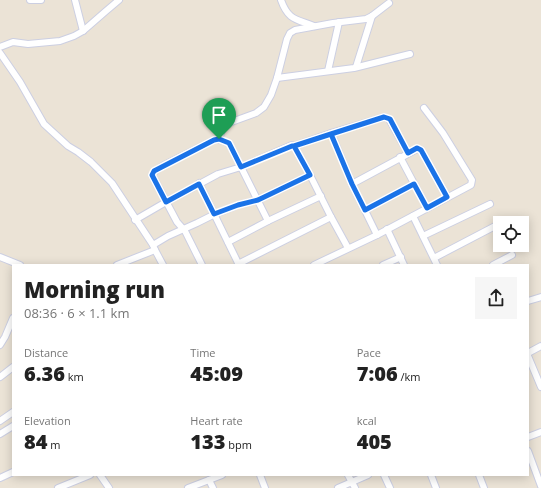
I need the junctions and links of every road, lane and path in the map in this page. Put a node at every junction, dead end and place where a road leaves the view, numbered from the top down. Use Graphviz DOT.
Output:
graph roads {
  1 [pos="30,0"];
  2 [pos="41,0"];
  3 [pos="75,0"];
  4 [pos="120,0"];
  5 [pos="282,0"];
  6 [pos="389,3"];
  7 [pos="372,16"];
  8 [pos="339,22"];
  9 [pos="315,26"];
  10 [pos="83,31"];
  11 [pos="0,47"];
  12 [pos="0,52"];
  13 [pos="410,54"];
  14 [pos="356,67"];
  15 [pos="328,71"];
  16 [pos="277,78"];
  17 [pos="424,108"];
  18 [pos="331,134"];
  19 [pos="219,139"];
  20 [pos="294,146"];
  21 [pos="408,153"];
  22 [pos="400,157"];
  23 [pos="241,167"];
  24 [pos="310,175"];
  25 [pos="199,184"];
  26 [pos="352,184"];
  27 [pos="414,184"];
  28 [pos="321,196"];
  29 [pos="447,197"];
  30 [pos="258,200"];
  31 [pos="166,202"];
  32 [pos="490,204"];
  33 [pos="427,208"];
  34 [pos="365,210"];
  35 [pos="214,214"];
  36 [pos="413,216"];
  37 [pos="330,218"];
  38 [pos="135,220"];
  39 [pos="268,221"];
  40 [pos="493,227"];
  41 [pos="183,229"];
  42 [pos="387,229"];
  43 [pos="377,235"];
  44 [pos="423,236"];
  45 [pos="228,242"];
  46 [pos="154,248"];
  47 [pos="348,248"];
  48 [pos="512,255"];
  49 [pos="0,257"];
  50 [pos="401,257"];
  51 [pos="434,258"];
  52 [pos="18,264"];
  53 [pos="119,264"];
  54 [pos="162,264"];
  55 [pos="201,264"];
  56 [pos="238,264"];
  57 [pos="316,264"];
  58 [pos="385,264"];
  59 [pos="404,264"];
  60 [pos="437,264"];
  61 [pos="494,264"];
  62 [pos="540,296"];
  63 [pos="529,302"];
  64 [pos="12,322"];
  65 [pos="2,336"];
  66 [pos="0,346"];
  67 [pos="540,349"];
  68 [pos="529,354"];
  69 [pos="529,357"];
  70 [pos="12,368"];
  71 [pos="0,377"];
  72 [pos="541,387"];
  73 [pos="12,413"];
  74 [pos="0,421"];
  75 [pos="12,427"];
  76 [pos="541,432"];
  77 [pos="0,434"];
  78 [pos="529,437"];
  79 [pos="529,454"];
  80 [pos="12,472"];
  81 [pos="88,476"];
  82 [pos="101,476"];
  83 [pos="219,476"];
  84 [pos="260,476"];
  85 [pos="348,476"];
  86 [pos="366,476"];
  87 [pos="384,476"];
  88 [pos="431,476"];
  89 [pos="479,476"];
  90 [pos="0,478"];
  91 [pos="209,480"];
  92 [pos="353,485"];
  93 [pos="541,487"];
  94 [pos="58,488"];
  95 [pos="109,488"];
  96 [pos="188,488"];
  97 [pos="213,488"];
  98 [pos="265,488"];
  99 [pos="338,488"];
  100 [pos="390,488"];
  101 [pos="436,488"];
  102 [pos="484,488"];
  103 [pos="535,488"];
  1 -- 2 [label="street"];
  3 -- 10 [label="street"];
  4 -- 10 [label="street"];
  5 -- 9 [label="street"];
  6 -- 7 [label="street"];
  7 -- 8 [label="street"];
  7 -- 14 [label="street"];
  8 -- 9 [label="street"];
  8 -- 15 [label="street"];
  9 -- 16 [label="street"];
  10 -- 11 [label="street"];
  12 -- 38 [label="street"];
  13 -- 14 [label="street"];
  14 -- 15 [label="street"];
  15 -- 16 [label="street"];
  16 -- 19 [label="street"];
  17 -- 29 [label="street"];
  18 -- 20 [label="street"];
  18 -- 21 [label="street"];
  18 -- 26 [label="street"];
  19 -- 23 [label="street"];
  19 -- 31 [label="street"];
  20 -- 23 [label="street"];
  20 -- 24 [label="street"];
  21 -- 22 [label="street"];
  21 -- 29 [label="street"];
  22 -- 26 [label="street"];
  22 -- 27 [label="street"];
  23 -- 25 [label="street"];
  23 -- 30 [label="street"];
  24 -- 28 [label="street"];
  24 -- 30 [label="street"];
  25 -- 31 [label="street"];
  25 -- 35 [label="street"];
  26 -- 34 [label="street"];
  27 -- 33 [label="street"];
  27 -- 34 [label="street"];
  28 -- 37 [label="street"];
  28 -- 39 [label="street"];
  29 -- 33 [label="street"];
  30 -- 35 [label="street"];
  30 -- 39 [label="street"];
  31 -- 38 [label="street"];
  31 -- 41 [label="street"];
  32 -- 44 [label="street"];
  33 -- 36 [label="street"];
  34 -- 43 [label="street"];
  35 -- 41 [label="street"];
  35 -- 45 [label="street"];
  36 -- 42 [label="street"];
  36 -- 44 [label="street"];
  37 -- 47 [label="street"];
  37 -- 56 [label="street"];
  38 -- 46 [label="street"];
  39 -- 45 [label="street"];
  40 -- 51 [label="street"];
  41 -- 46 [label="street"];
  41 -- 55 [label="street"];
  42 -- 43 [label="street"];
  42 -- 50 [label="street"];
  43 -- 47 [label="street"];
  44 -- 51 [label="street"];
  45 -- 56 [label="street"];
  46 -- 53 [label="street"];
  46 -- 54 [label="street"];
  47 -- 57 [label="street"];
  48 -- 61 [label="street"];
  49 -- 52 [label="street"];
  50 -- 58 [label="street"];
  50 -- 59 [label="street"];
  51 -- 60 [label="street"];
  62 -- 63 [label="street"];
  64 -- 65 [label="street"];
  65 -- 66 [label="street"];
  67 -- 68 [label="street"];
  69 -- 72 [label="street"];
  70 -- 71 [label="street"];
  73 -- 74 [label="street"];
  75 -- 77 [label="street"];
  76 -- 78 [label="street"];
  79 -- 93 [label="street"];
  80 -- 90 [label="street"];
  81 -- 94 [label="street"];
  82 -- 95 [label="street"];
  83 -- 91 [label="street"];
  84 -- 98 [label="street"];
  85 -- 92 [label="street"];
  86 -- 92 [label="street"];
  87 -- 100 [label="street"];
  88 -- 101 [label="street"];
  89 -- 102 [label="street"];
  91 -- 96 [label="street"];
  91 -- 97 [label="street"];
  92 -- 99 [label="street"];
  93 -- 103 [label="street"];
}
